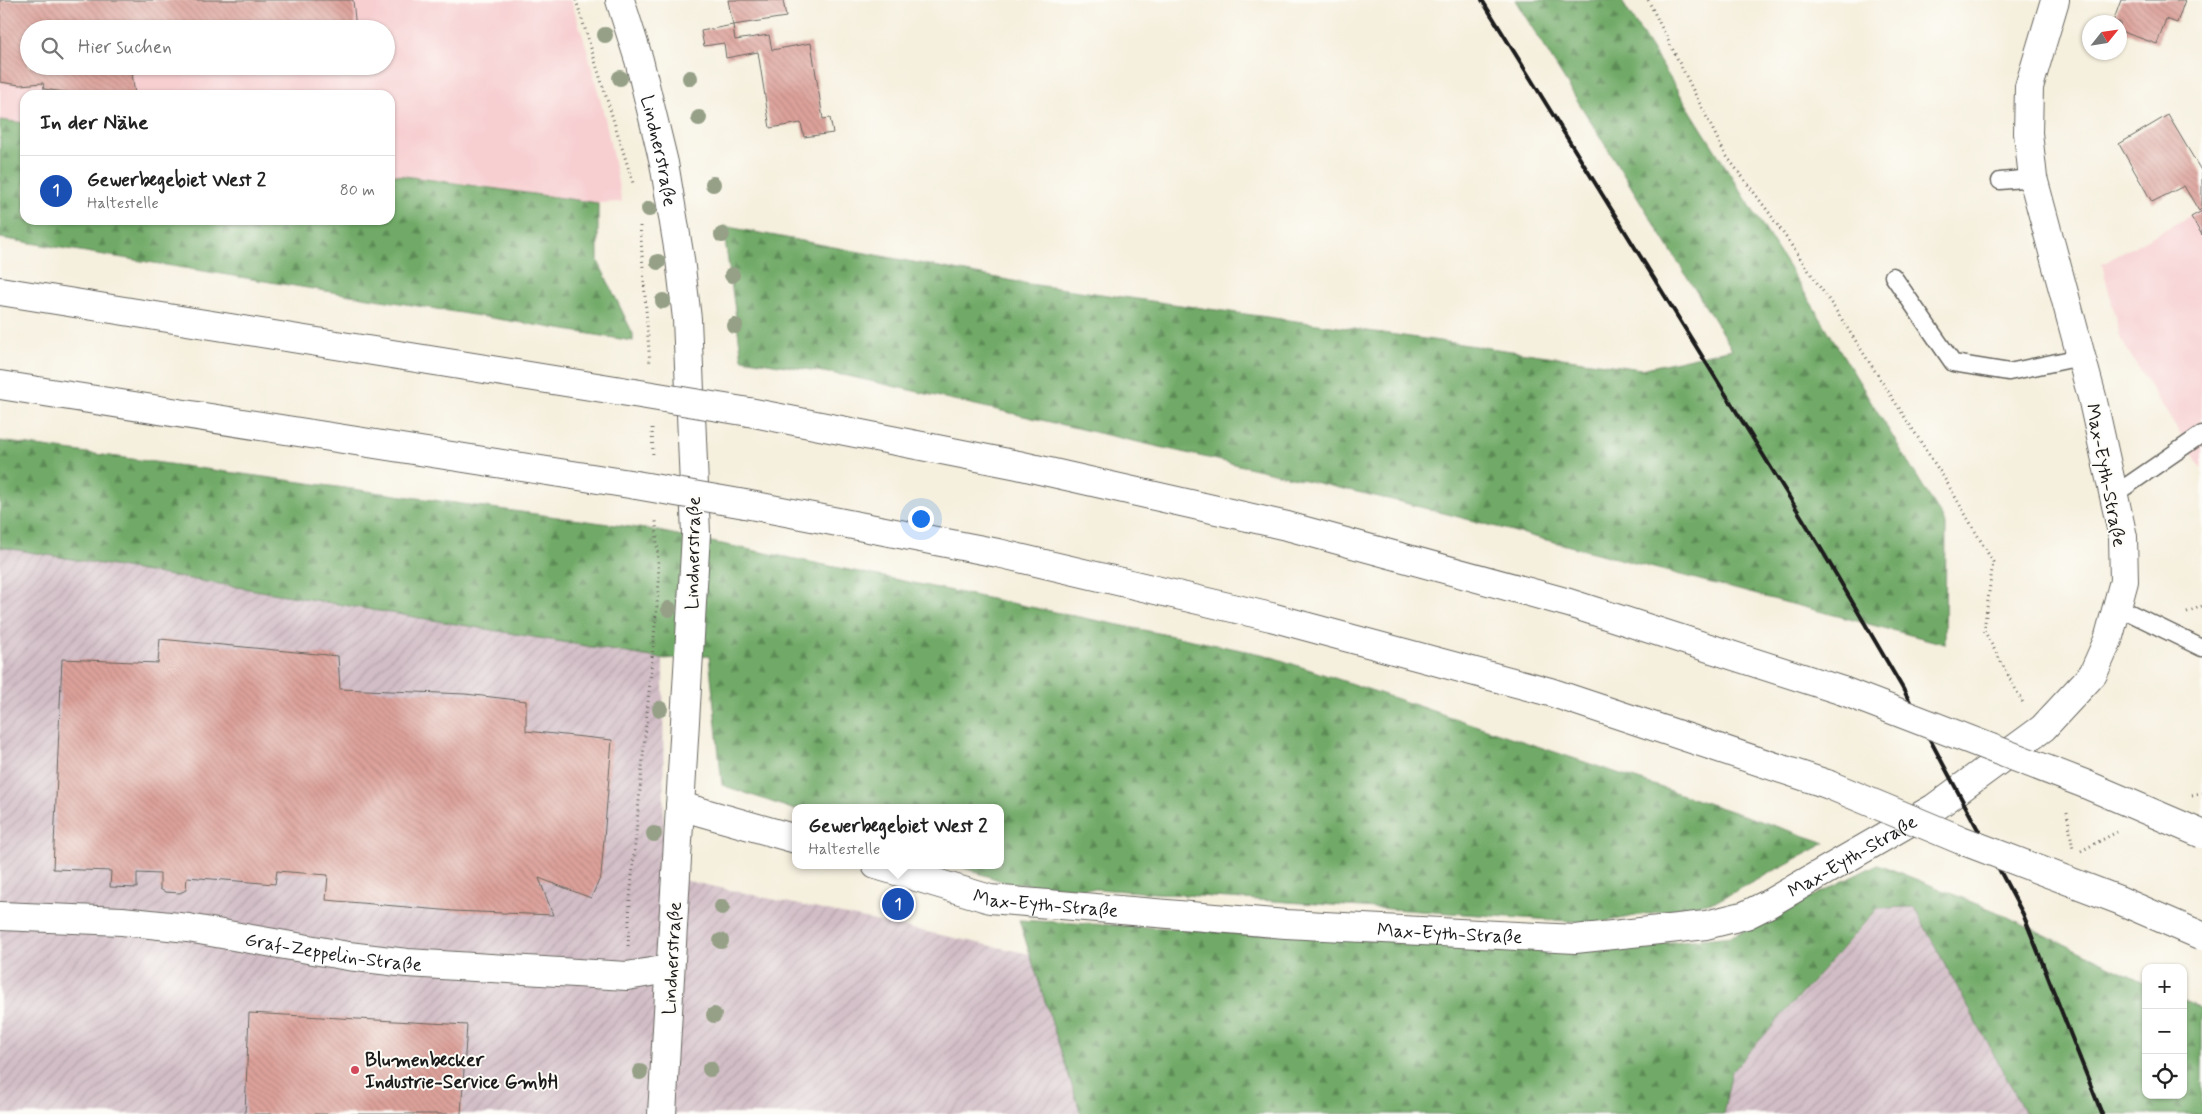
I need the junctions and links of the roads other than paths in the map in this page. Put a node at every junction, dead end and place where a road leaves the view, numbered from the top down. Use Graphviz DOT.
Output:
graph roads {
  1 [pos="620,0"];
  2 [pos="2055,0"];
  3 [pos="2033,178"];
  4 [pos="2000,181"];
  5 [pos="1893,276"];
  6 [pos="0,291"];
  7 [pos="2081,357"];
  8 [pos="0,385"];
  9 [pos="2202,434"];
  10 [pos="2115,494"];
  11 [pos="2118,607"];
  12 [pos="2202,648"];
  13 [pos="680,806"];
  14 [pos="2202,834"];
  15 [pos="792,838"];
  16 [pos="889,869"];
  17 [pos="0,916"];
  18 [pos="2202,936"];
  19 [pos="669,970"];
  20 [pos="662,1114"];
  1 -- 13 [label="main road, Lindnerstraße"];
  2 -- 3 [label="main road, Max-Eyth-Straße"];
  3 -- 4 [label="lane"];
  3 -- 7 [label="main road, Max-Eyth-Straße"];
  5 -- 7 [label="lane"];
  6 -- 14 [label="main road, bridge"];
  7 -- 10 [label="main road, Max-Eyth-Straße"];
  8 -- 18 [label="main road, bridge"];
  9 -- 10 [label="lane"];
  10 -- 11 [label="main road, Max-Eyth-Straße"];
  11 -- 12 [label="lane"];
  11 -- 16 [label="main road, Max-Eyth-Straße"];
  13 -- 15 [label="main road"];
  13 -- 19 [label="main road, Lindnerstraße"];
  17 -- 19 [label="main road, Graf-Zeppelin-Straße"];
  19 -- 20 [label="main road, Lindnerstraße"];
}
